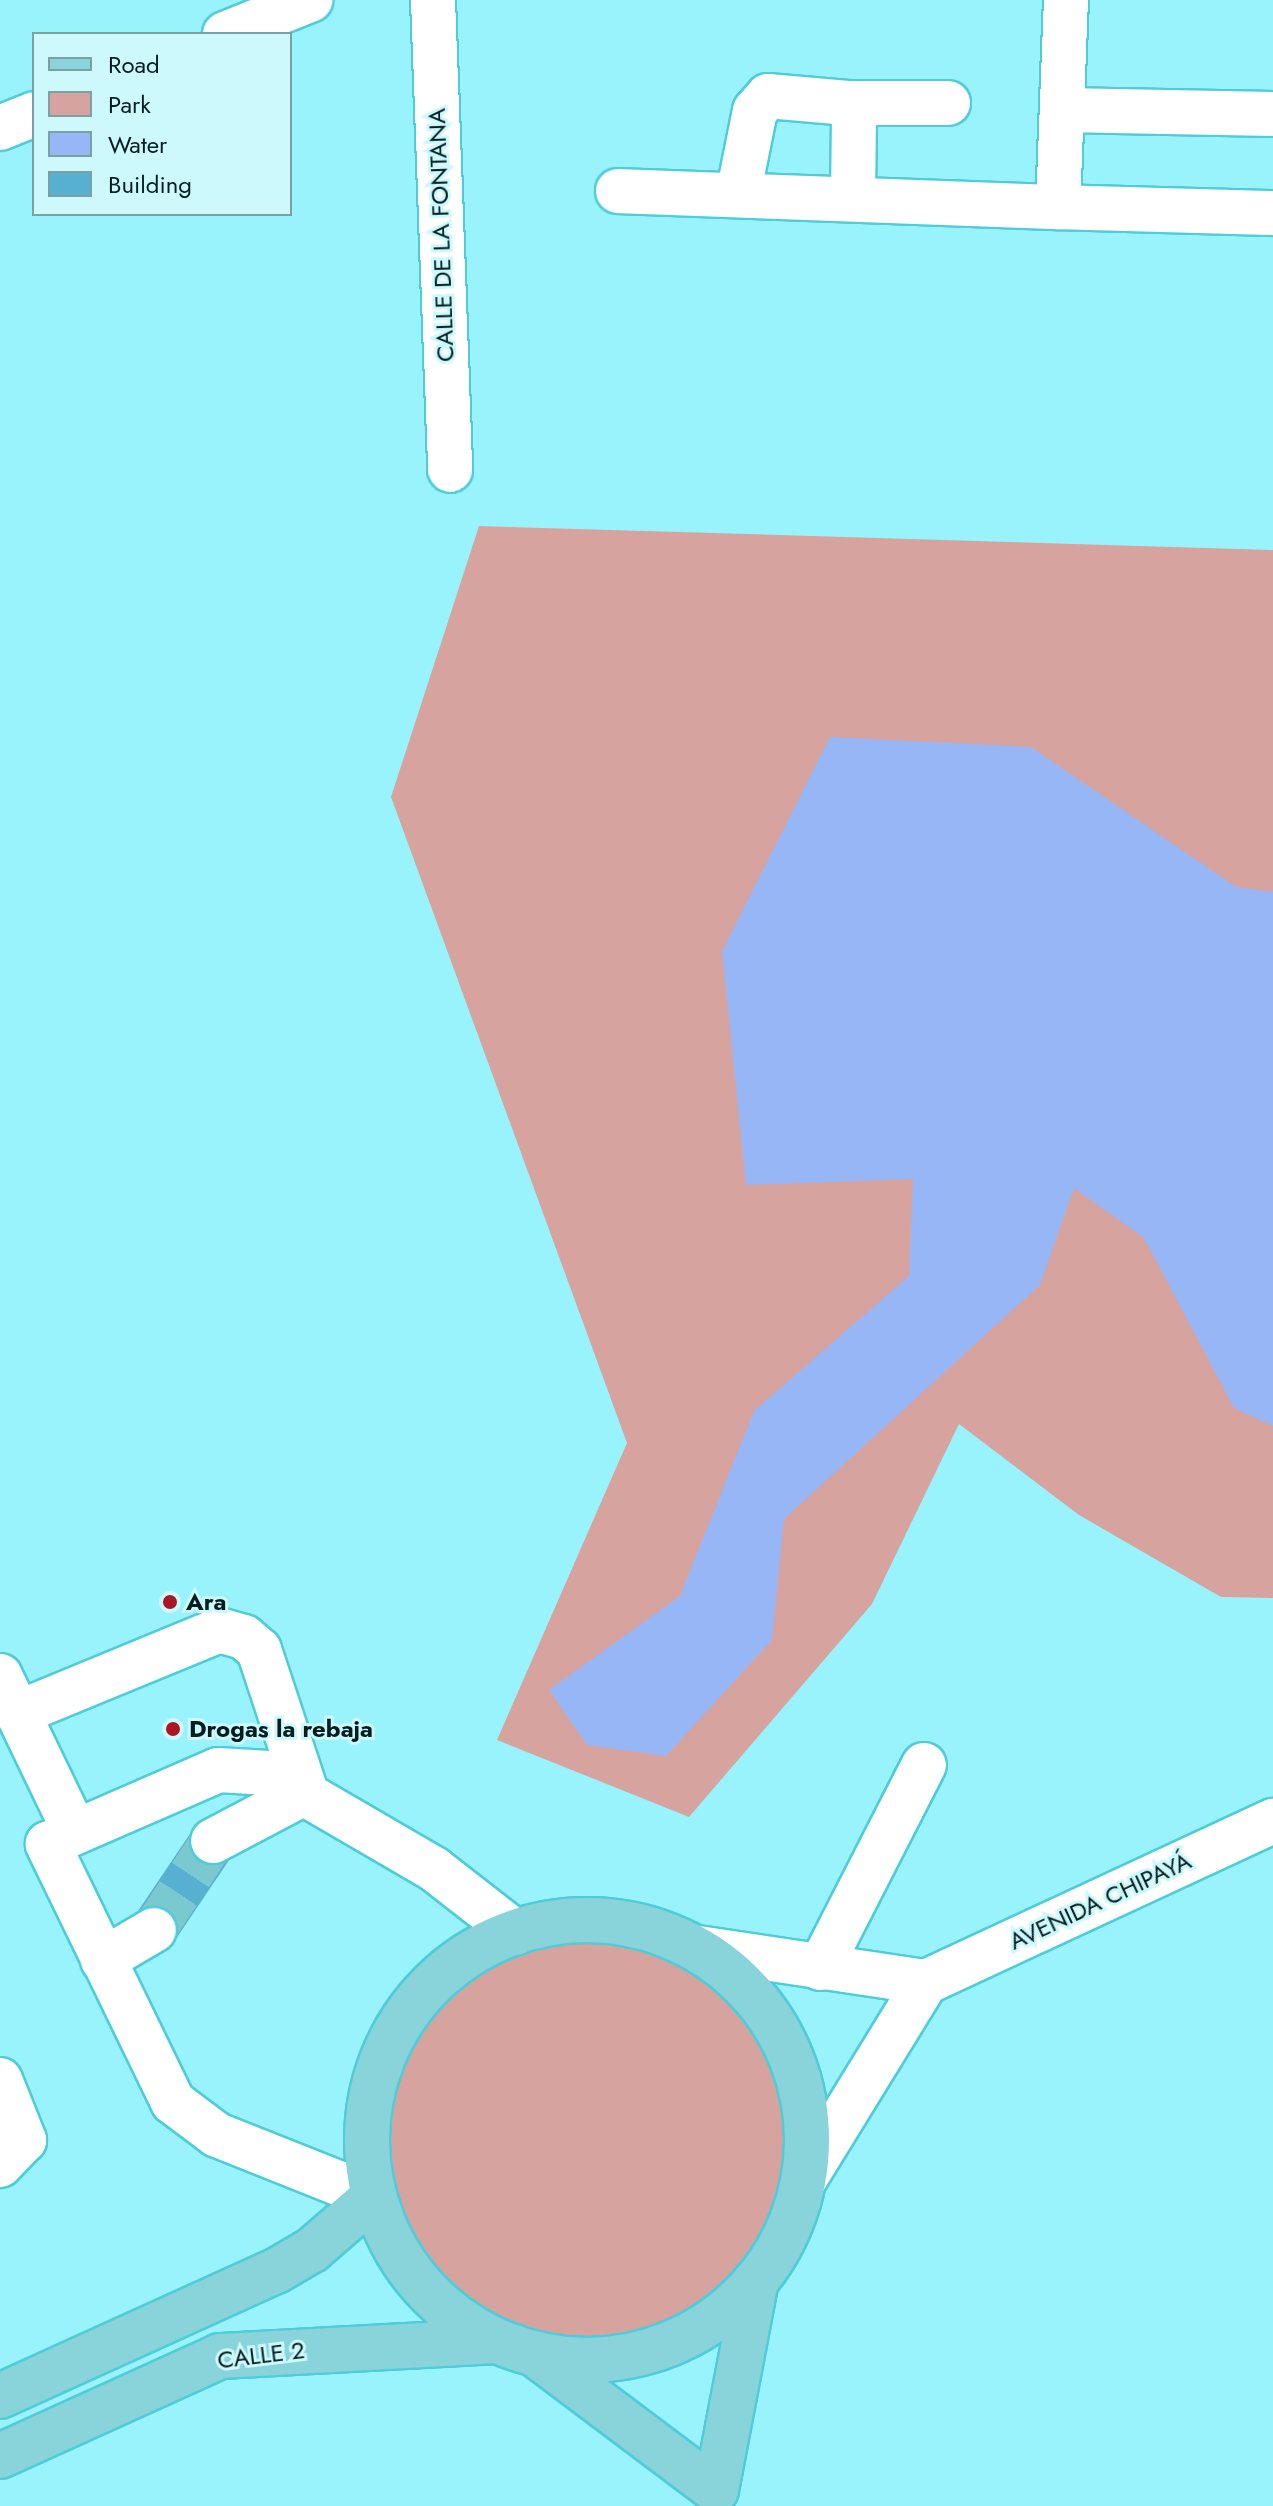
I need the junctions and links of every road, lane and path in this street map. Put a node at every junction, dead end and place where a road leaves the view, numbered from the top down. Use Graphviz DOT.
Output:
graph roads {
  1 [pos="310,0"];
  2 [pos="433,0"];
  3 [pos="1066,0"];
  4 [pos="230,32"];
  5 [pos="848,103"];
  6 [pos="948,103"];
  7 [pos="1062,110"];
  8 [pos="1273,114"];
  9 [pos="32,115"];
  10 [pos="0,128"];
  11 [pos="618,191"];
  12 [pos="738,195"];
  13 [pos="853,199"];
  14 [pos="1058,207"];
  15 [pos="1273,213"];
  16 [pos="450,470"];
  17 [pos="9,1694"];
  18 [pos="924,1765"];
  19 [pos="306,1792"];
  20 [pos="1273,1821"];
  21 [pos="75,1832"];
  22 [pos="213,1841"];
  23 [pos="154,1930"];
  24 [pos="515,1932"];
  25 [pos="698,1948"];
  26 [pos="103,1960"];
  27 [pos="820,1968"];
  28 [pos="926,1982"];
  29 [pos="0,2080"];
  30 [pos="0,2165"];
  31 [pos="804,2180"];
  32 [pos="372,2198"];
  33 [pos="756,2281"];
  34 [pos="495,2341"];
  35 [pos="536,2355"];
  36 [pos="0,2396"];
  37 [pos="0,2456"];
  38 [pos="719,2498"];
  1 -- 4 [label="street"];
  2 -- 16 [label="street, CALLE DE LA FONTANA"];
  3 -- 7 [label="street"];
  5 -- 6 [label="street"];
  5 -- 12 [label="street"];
  5 -- 13 [label="street"];
  7 -- 8 [label="street"];
  7 -- 14 [label="street"];
  9 -- 10 [label="street"];
  11 -- 12 [label="street"];
  12 -- 13 [label="street"];
  13 -- 14 [label="street"];
  14 -- 15 [label="street"];
  17 -- 19 [label="street"];
  17 -- 21 [label="street"];
  18 -- 27 [label="street"];
  19 -- 21 [label="street"];
  19 -- 22 [label="street"];
  19 -- 24 [label="street"];
  20 -- 28 [label="street, AVENIDA CHIPAYÁ"];
  21 -- 26 [label="street"];
  23 -- 26 [label="street"];
  24 -- 25 [label="main road"];
  24 -- 32 [label="main road"];
  25 -- 27 [label="street"];
  25 -- 31 [label="main road"];
  26 -- 32 [label="street"];
  27 -- 28 [label="street"];
  28 -- 31 [label="street"];
  29 -- 30 [label="street"];
  31 -- 33 [label="main road"];
  32 -- 34 [label="main road"];
  32 -- 36 [label="main road"];
  33 -- 35 [label="main road"];
  33 -- 38 [label="main road"];
  34 -- 35 [label="main road"];
  34 -- 37 [label="main road, CALLE 2"];
  35 -- 38 [label="main road"];
}
